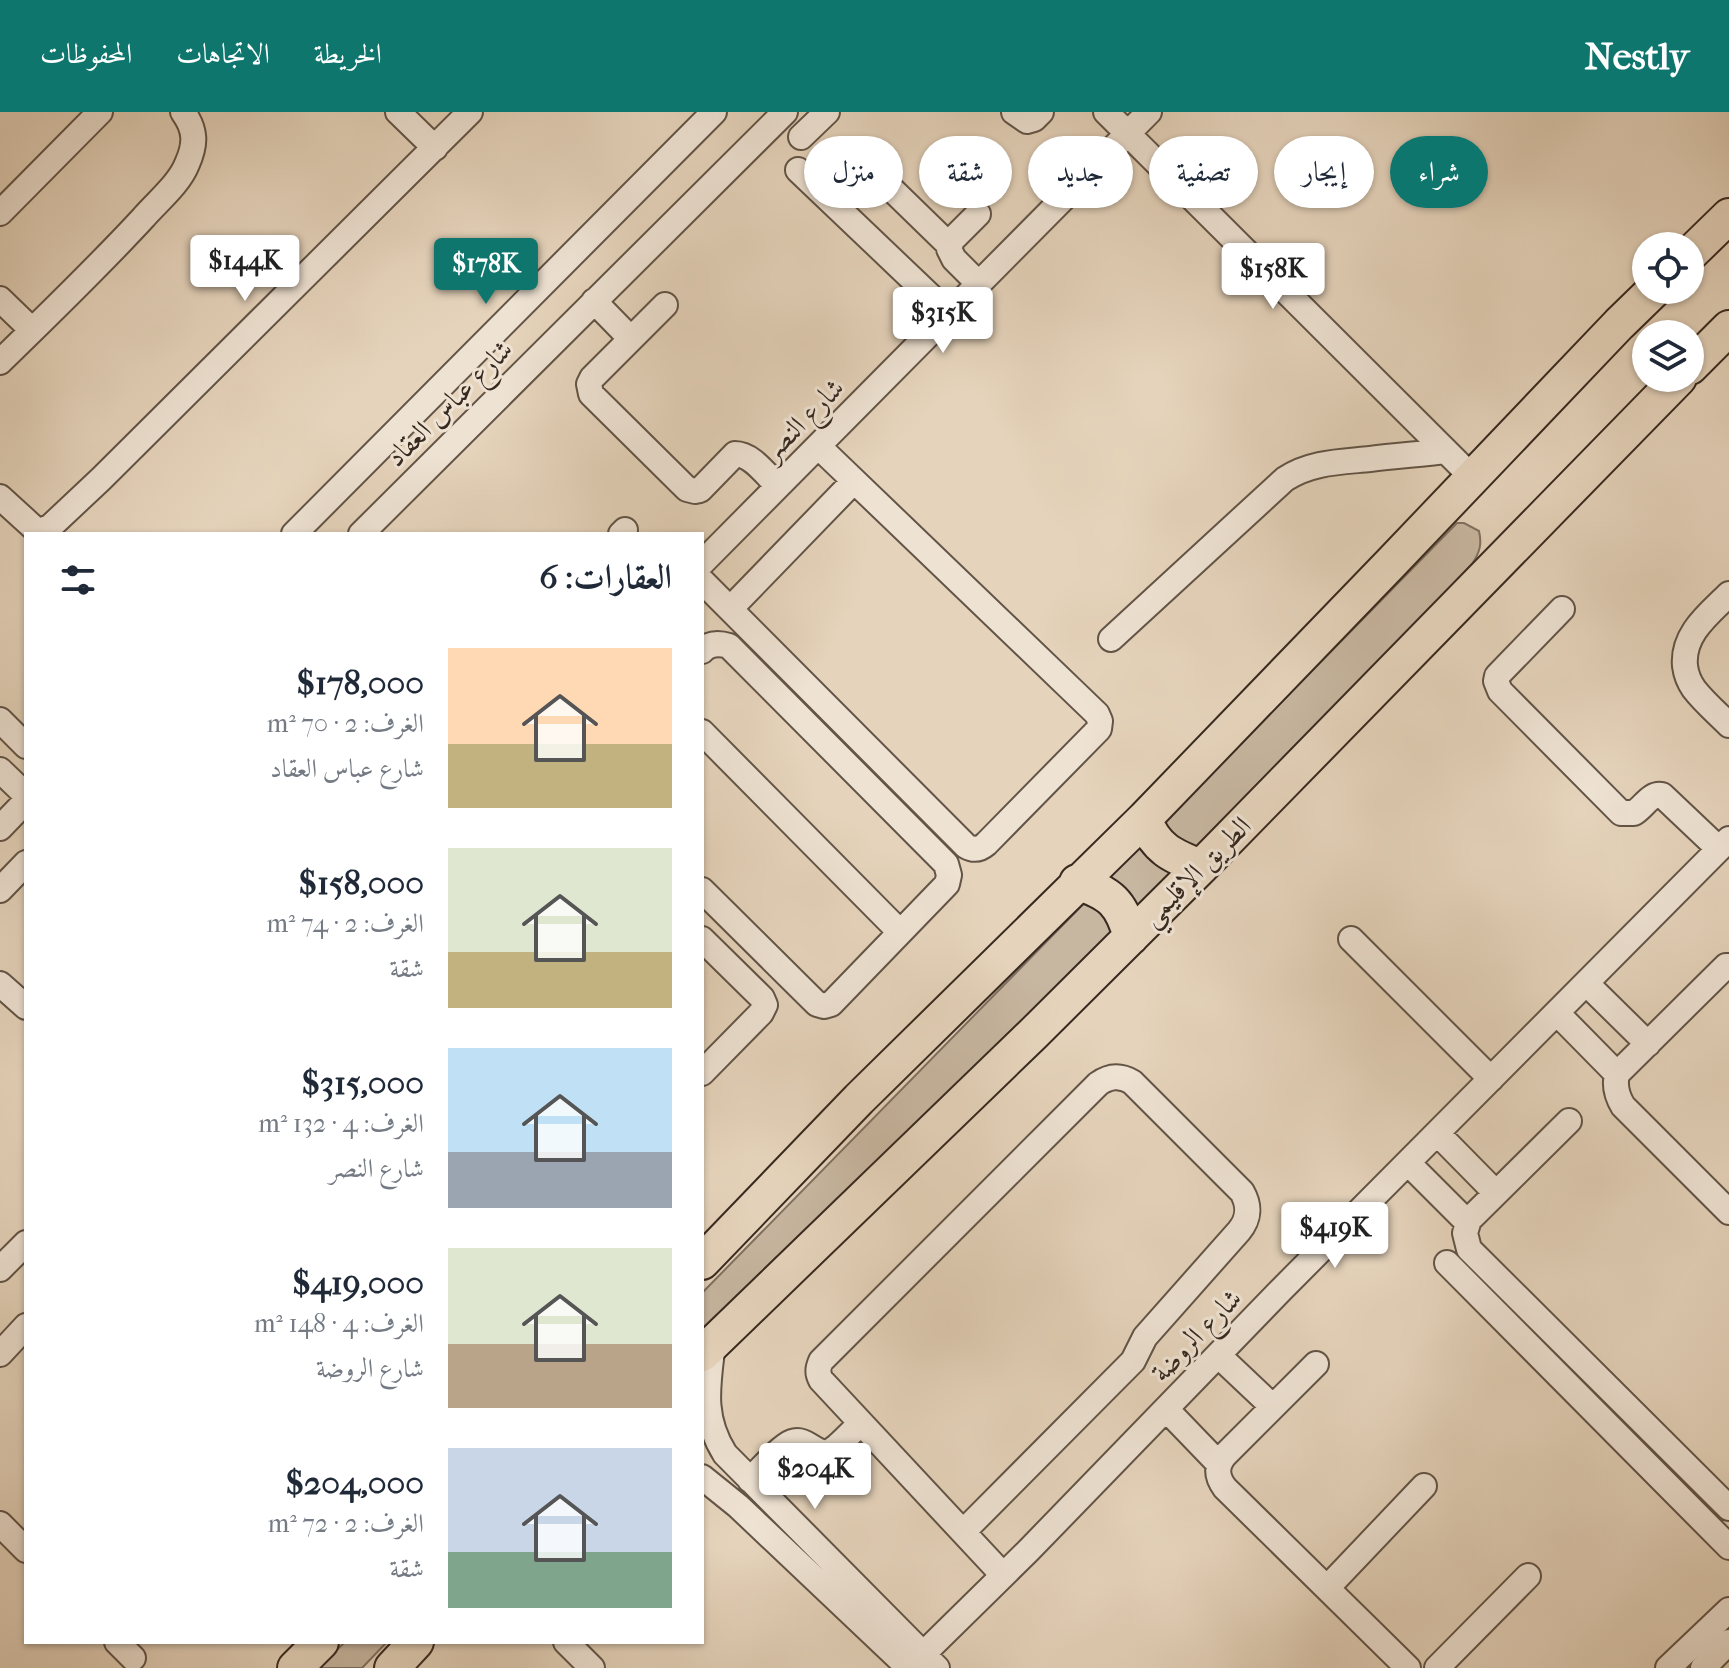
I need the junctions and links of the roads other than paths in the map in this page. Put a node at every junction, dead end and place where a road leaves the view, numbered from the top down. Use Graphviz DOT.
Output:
graph roads {
  1 [pos="100,112"];
  2 [pos="183,112"];
  3 [pos="398,112"];
  4 [pos="470,112"];
  5 [pos="714,112"];
  6 [pos="827,112"];
  7 [pos="1014,112"];
  8 [pos="1041,112"];
  9 [pos="1106,112"];
  10 [pos="1149,112"];
  11 [pos="773,116"];
  12 [pos="1128,133"];
  13 [pos="801,137"];
  14 [pos="435,148"];
  15 [pos="798,170"];
  16 [pos="903,200"];
  17 [pos="0,213"];
  18 [pos="978,214"];
  19 [pos="1729,216"];
  20 [pos="1704,240"];
  21 [pos="949,245"];
  22 [pos="979,284"];
  23 [pos="0,299"];
  24 [pos="594,301"];
  25 [pos="1640,304"];
  26 [pos="665,305"];
  27 [pos="949,314"];
  28 [pos="32,330"];
  29 [pos="631,339"];
  30 [pos="1724,343"];
  31 [pos="1704,357"];
  32 [pos="0,362"];
  33 [pos="1665,392"];
  34 [pos="818,446"];
  35 [pos="1446,451"];
  36 [pos="1472,477"];
  37 [pos="854,481"];
  38 [pos="778,486"];
  39 [pos="0,497"];
  40 [pos="296,532"];
  41 [pos="363,532"];
  42 [pos="704,561"];
  43 [pos="704,583"];
  44 [pos="1729,594"];
  45 [pos="730,609"];
  46 [pos="1562,609"];
  47 [pos="1111,639"];
  48 [pos="704,650"];
  49 [pos="0,720"];
  50 [pos="1729,725"];
  51 [pos="704,734"];
  52 [pos="24,744"];
  53 [pos="0,770"];
  54 [pos="24,796"];
  55 [pos="24,800"];
  56 [pos="1144,819"];
  57 [pos="0,828"];
  58 [pos="1724,844"];
  59 [pos="24,865"];
  60 [pos="1201,867"];
  61 [pos="1077,882"];
  62 [pos="0,890"];
  63 [pos="704,892"];
  64 [pos="900,932"];
  65 [pos="1131,937"];
  66 [pos="1351,939"];
  67 [pos="704,941"];
  68 [pos="1729,966"];
  69 [pos="1586,983"];
  70 [pos="0,984"];
  71 [pos="24,1005"];
  72 [pos="1557,1013"];
  73 [pos="1648,1044"];
  74 [pos="704,1071"];
  75 [pos="1617,1074"];
  76 [pos="1491,1079"];
  77 [pos="1569,1121"];
  78 [pos="1437,1133"];
  79 [pos="1408,1163"];
  80 [pos="1496,1193"];
  81 [pos="1729,1212"];
  82 [pos="1468,1223"];
  83 [pos="24,1245"];
  84 [pos="704,1260"];
  85 [pos="1447,1263"];
  86 [pos="0,1269"];
  87 [pos="24,1328"];
  88 [pos="708,1349"];
  89 [pos="0,1354"];
  90 [pos="1218,1355"];
  91 [pos="1316,1364"];
  92 [pos="1273,1407"];
  93 [pos="1166,1409"];
  94 [pos="861,1423"];
  95 [pos="1219,1464"];
  96 [pos="704,1479"];
  97 [pos="750,1480"];
  98 [pos="1424,1486"];
  99 [pos="1729,1508"];
  100 [pos="0,1524"];
  101 [pos="963,1532"];
  102 [pos="1729,1547"];
  103 [pos="24,1548"];
  104 [pos="1003,1575"];
  105 [pos="1528,1576"];
  106 [pos="1327,1588"];
  107 [pos="1729,1610"];
  108 [pos="1729,1642"];
  109 [pos="319,1644"];
  110 [pos="414,1644"];
  111 [pos="568,1644"];
  112 [pos="920,1664"];
  113 [pos="295,1668"];
  114 [pos="392,1668"];
  115 [pos="592,1668"];
  116 [pos="1408,1668"];
  117 [pos="1437,1668"];
  118 [pos="1668,1668"];
  119 [pos="1703,1668"];
  1 -- 17 [label="street"];
  2 -- 28 [label="street"];
  3 -- 14 [label="street"];
  4 -- 14 [label="street"];
  5 -- 40 [label="street, شارع عباس العقاد"];
  6 -- 13 [label="street"];
  7 -- 8 [label="street"];
  9 -- 12 [label="street"];
  10 -- 12 [label="street, شارع النصر"];
  11 -- 24 [label="street, شارع عباس العقاد"];
  12 -- 22 [label="street, شارع النصر"];
  12 -- 35 [label="street"];
  14 -- 39 [label="street"];
  15 -- 27 [label="street"];
  16 -- 21 [label="street"];
  18 -- 21 [label="street"];
  19 -- 20 [label="highway"];
  21 -- 22 [label="street"];
  22 -- 27 [label="street, شارع النصر"];
  23 -- 28 [label="street"];
  24 -- 29 [label="street"];
  24 -- 41 [label="street, شارع عباس العقاد"];
  25 -- 36 [label="highway"];
  26 -- 29 [label="street"];
  27 -- 34 [label="street, شارع النصر"];
  28 -- 32 [label="street"];
  29 -- 38 [label="street"];
  30 -- 31 [label="highway"];
  33 -- 60 [label="highway, الطريق الإقليمي"];
  34 -- 37 [label="street"];
  34 -- 38 [label="street, شارع النصر"];
  35 -- 36 [label="street"];
  35 -- 47 [label="street"];
  36 -- 56 [label="highway"];
  37 -- 45 [label="street"];
  37 -- 45 [label="street"];
  38 -- 42 [label="street, شارع النصر"];
  43 -- 45 [label="street"];
  44 -- 50 [label="street"];
  46 -- 58 [label="street"];
  48 -- 64 [label="street"];
  49 -- 52 [label="street"];
  51 -- 64 [label="street"];
  53 -- 54 [label="street"];
  55 -- 57 [label="street"];
  56 -- 60 [label="highway"];
  56 -- 61 [label="highway"];
  58 -- 69 [label="street, شارع الروضة"];
  59 -- 62 [label="street"];
  60 -- 65 [label="highway, الطريق الإقليمي"];
  61 -- 65 [label="highway"];
  61 -- 84 [label="highway"];
  63 -- 64 [label="street"];
  65 -- 88 [label="highway, الطريق الإقليمي"];
  66 -- 76 [label="street"];
  67 -- 74 [label="street"];
  68 -- 73 [label="street"];
  69 -- 72 [label="street, شارع الروضة"];
  69 -- 73 [label="street"];
  70 -- 71 [label="street"];
  72 -- 75 [label="street"];
  72 -- 76 [label="street, شارع الروضة"];
  73 -- 75 [label="street"];
  75 -- 81 [label="street"];
  76 -- 78 [label="street, شارع الروضة"];
  77 -- 80 [label="street"];
  78 -- 79 [label="street, شارع الروضة"];
  78 -- 80 [label="street"];
  79 -- 82 [label="street"];
  79 -- 90 [label="street, شارع الروضة"];
  80 -- 82 [label="street"];
  82 -- 99 [label="street"];
  83 -- 86 [label="street"];
  85 -- 102 [label="street"];
  87 -- 89 [label="street"];
  88 -- 97 [label="street"];
  90 -- 92 [label="street"];
  90 -- 93 [label="street, شارع الروضة"];
  91 -- 92 [label="street"];
  92 -- 95 [label="street"];
  93 -- 95 [label="street"];
  93 -- 104 [label="street, شارع الروضة"];
  94 -- 97 [label="street"];
  94 -- 101 [label="street"];
  94 -- 101 [label="street"];
  95 -- 106 [label="street"];
  96 -- 112 [label="street"];
  97 -- 112 [label="street"];
  98 -- 106 [label="street"];
  100 -- 103 [label="street"];
  101 -- 104 [label="street"];
  104 -- 112 [label="street, شارع الروضة"];
  105 -- 117 [label="street"];
  106 -- 116 [label="street"];
  107 -- 118 [label="street"];
  108 -- 119 [label="street"];
  109 -- 113 [label="highway"];
  110 -- 114 [label="highway"];
  111 -- 115 [label="street"];
}
